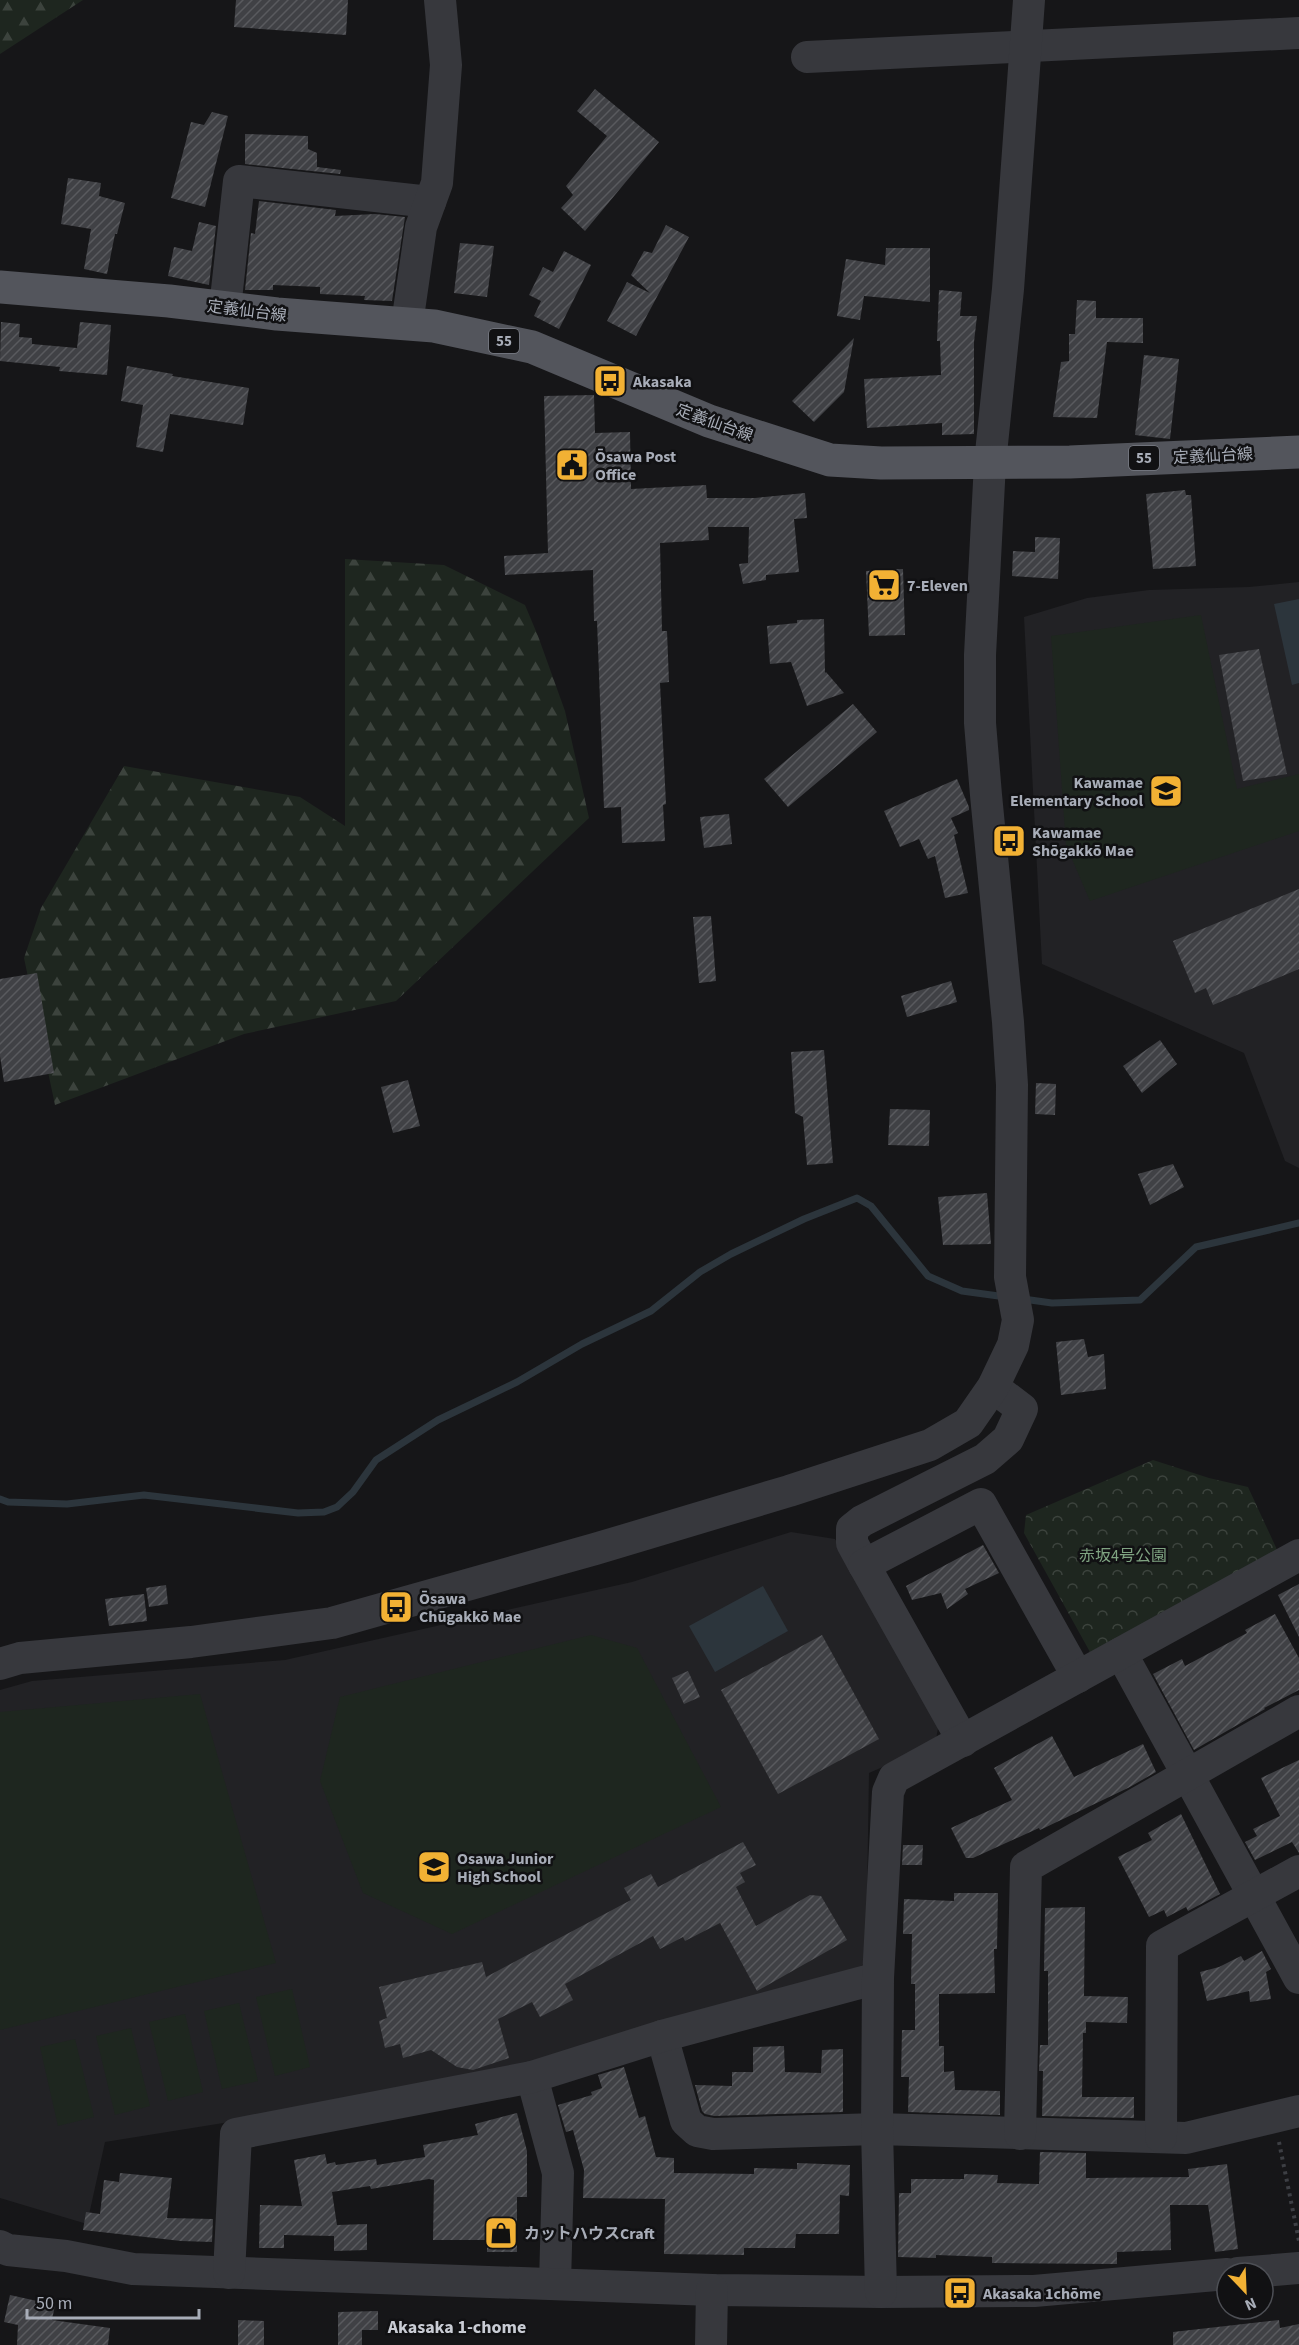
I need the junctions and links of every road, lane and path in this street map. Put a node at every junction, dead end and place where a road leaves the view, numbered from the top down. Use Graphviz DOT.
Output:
graph roads {
  1 [pos="440,0"];
  2 [pos="1029,0"];
  3 [pos="1299,33"];
  4 [pos="1025,45"];
  5 [pos="807,57"];
  6 [pos="430,202"];
  7 [pos="0,287"];
  8 [pos="225,308"];
  9 [pos="407,324"];
  10 [pos="1299,452"];
  11 [pos="990,463"];
  12 [pos="993,1387"];
  13 [pos="1299,1555"];
  14 [pos="864,1565"];
  15 [pos="1121,1653"];
  16 [pos="0,1664"];
  17 [pos="1078,1677"];
  18 [pos="1299,1711"];
  19 [pos="963,1741"];
  20 [pos="1188,1774"];
  21 [pos="1299,1871"];
  22 [pos="1253,1896"];
  23 [pos="878,1978"];
  24 [pos="1299,1978"];
  25 [pos="662,2036"];
  26 [pos="532,2077"];
  27 [pos="1286,2114"];
  28 [pos="877,2129"];
  29 [pos="1020,2134"];
  30 [pos="1161,2137"];
  31 [pos="1299,2241"];
  32 [pos="3,2256"];
  33 [pos="1299,2268"];
  34 [pos="1275,2270"];
  35 [pos="229,2273"];
  36 [pos="1215,2275"];
  37 [pos="555,2283"];
  38 [pos="712,2290"];
  39 [pos="881,2292"];
  40 [pos="711,2345"];
  1 -- 6 [label="street"];
  2 -- 4 [label="street"];
  3 -- 4 [label="street"];
  4 -- 5 [label="street"];
  4 -- 11 [label="street"];
  6 -- 8 [label="street"];
  6 -- 9 [label="street"];
  7 -- 8 [label="main road, 定義仙台線 / 55"];
  8 -- 9 [label="main road, 定義仙台線 / 55"];
  9 -- 11 [label="main road, 定義仙台線 / 55"];
  10 -- 11 [label="main road, 定義仙台線 / 55"];
  11 -- 12 [label="street"];
  12 -- 14 [label="street"];
  12 -- 16 [label="street"];
  13 -- 15 [label="street"];
  14 -- 17 [label="street"];
  14 -- 19 [label="street"];
  15 -- 17 [label="street"];
  15 -- 20 [label="street"];
  17 -- 19 [label="street"];
  18 -- 20 [label="street"];
  19 -- 23 [label="street"];
  20 -- 22 [label="street"];
  20 -- 29 [label="street"];
  21 -- 22 [label="street"];
  22 -- 24 [label="street"];
  22 -- 30 [label="street"];
  23 -- 25 [label="street"];
  23 -- 28 [label="street"];
  25 -- 26 [label="street"];
  25 -- 28 [label="street"];
  26 -- 35 [label="street"];
  26 -- 37 [label="street"];
  27 -- 30 [label="street"];
  27 -- 31 [label="path"];
  28 -- 29 [label="street"];
  28 -- 39 [label="street"];
  29 -- 30 [label="street"];
  32 -- 35 [label="street"];
  33 -- 34 [label="street"];
  35 -- 37 [label="street"];
  36 -- 39 [label="street"];
  37 -- 38 [label="street"];
  38 -- 39 [label="street"];
  38 -- 40 [label="street"];
}
